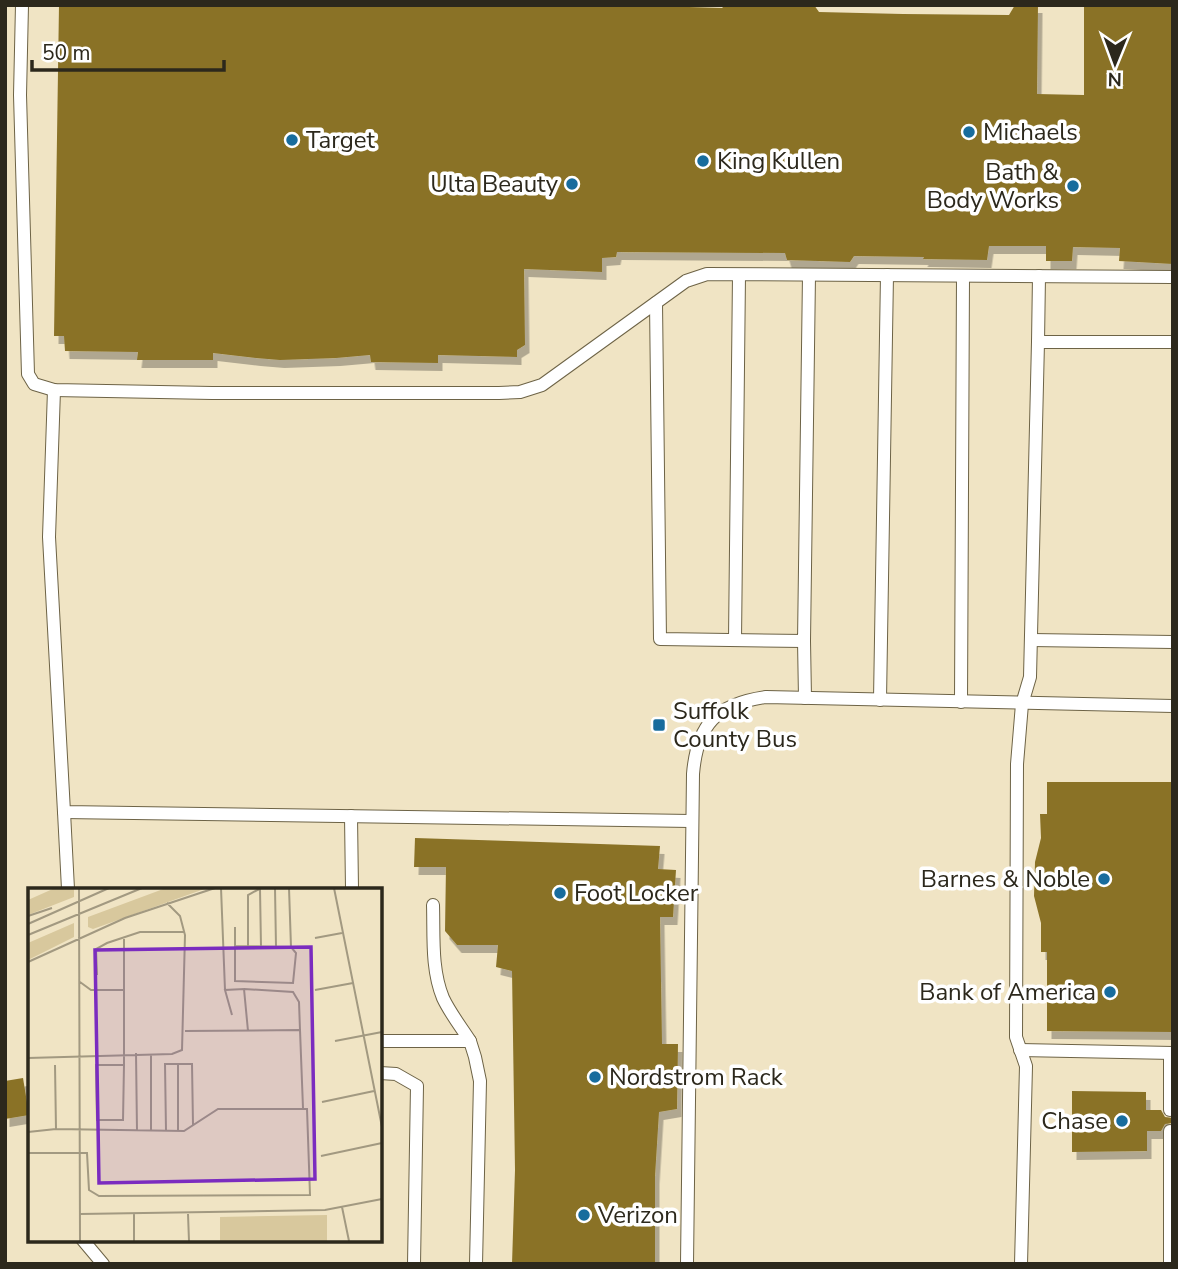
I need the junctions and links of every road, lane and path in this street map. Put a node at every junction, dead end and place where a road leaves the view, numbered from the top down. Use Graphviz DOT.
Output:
graph roads {
  1 [pos="22,5"];
  2 [pos="739,275"];
  3 [pos="809,275"];
  4 [pos="887,275"];
  5 [pos="963,276"];
  6 [pos="1039,276"];
  7 [pos="1173,277"];
  8 [pos="656,303"];
  9 [pos="1038,342"];
  10 [pos="1173,342"];
  11 [pos="54,390"];
  12 [pos="735,640"];
  13 [pos="804,640"];
  14 [pos="1031,640"];
  15 [pos="1173,642"];
  16 [pos="805,698"];
  17 [pos="880,700"];
  18 [pos="961,702"];
  19 [pos="1022,704"];
  20 [pos="1173,706"];
  21 [pos="64,812"];
  22 [pos="351,816"];
  23 [pos="691,821"];
  24 [pos="68,888"];
  25 [pos="352,888"];
  26 [pos="433,905"];
  27 [pos="382,1041"];
  28 [pos="470,1041"];
  29 [pos="1020,1050"];
  30 [pos="1171,1053"];
  31 [pos="382,1073"];
  32 [pos="1170,1110"];
  33 [pos="1170,1131"];
  34 [pos="84,1241"];
  35 [pos="103,1264"];
  36 [pos="414,1264"];
  37 [pos="477,1264"];
  38 [pos="687,1264"];
  39 [pos="1021,1264"];
  40 [pos="1170,1264"];
  1 -- 11 [label="lane"];
  2 -- 3 [label="lane"];
  2 -- 8 [label="lane"];
  2 -- 12 [label="lane"];
  3 -- 4 [label="lane"];
  3 -- 13 [label="lane"];
  4 -- 5 [label="lane"];
  4 -- 17 [label="lane"];
  5 -- 6 [label="lane"];
  5 -- 18 [label="lane"];
  6 -- 7 [label="lane"];
  6 -- 9 [label="lane"];
  8 -- 11 [label="lane"];
  8 -- 12 [label="lane"];
  9 -- 10 [label="lane"];
  9 -- 14 [label="lane"];
  11 -- 21 [label="lane"];
  12 -- 13 [label="lane"];
  13 -- 16 [label="lane"];
  14 -- 15 [label="lane"];
  14 -- 19 [label="lane"];
  16 -- 17 [label="lane"];
  16 -- 23 [label="lane"];
  17 -- 18 [label="lane"];
  18 -- 19 [label="lane"];
  19 -- 20 [label="lane"];
  19 -- 29 [label="lane"];
  21 -- 22 [label="lane"];
  21 -- 24 [label="lane"];
  22 -- 23 [label="lane"];
  22 -- 25 [label="lane"];
  23 -- 38 [label="lane"];
  26 -- 28 [label="lane"];
  27 -- 28 [label="lane"];
  28 -- 37 [label="lane"];
  29 -- 30 [label="lane"];
  29 -- 39 [label="lane"];
  30 -- 32 [label="lane"];
  31 -- 36 [label="lane"];
  33 -- 40 [label="lane"];
  34 -- 35 [label="lane"];
}
